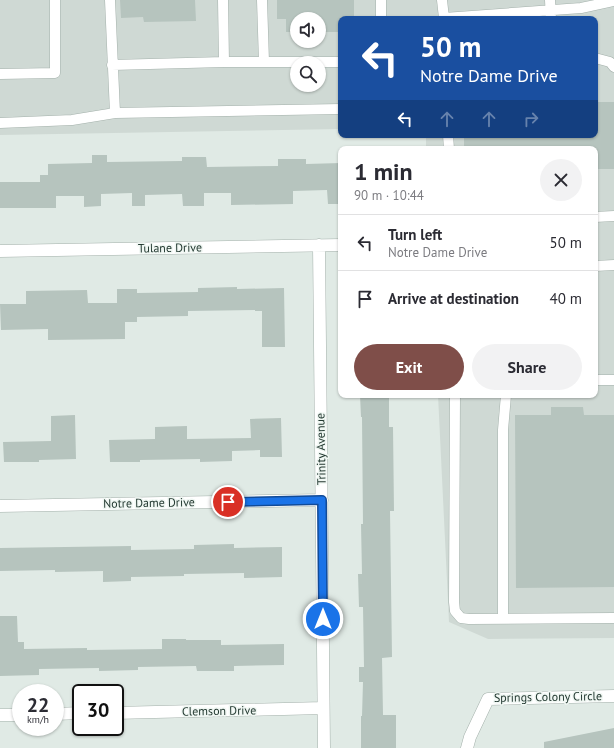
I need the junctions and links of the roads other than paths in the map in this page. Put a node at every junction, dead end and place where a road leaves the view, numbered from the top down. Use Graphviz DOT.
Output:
graph roads {
  1 [pos="55,0"];
  2 [pos="110,0"];
  3 [pos="223,0"];
  4 [pos="262,0"];
  5 [pos="380,0"];
  6 [pos="442,0"];
  7 [pos="550,0"];
  8 [pos="614,1"];
  9 [pos="551,15"];
  10 [pos="381,16"];
  11 [pos="444,16"];
  12 [pos="515,16"];
  13 [pos="598,59"];
  14 [pos="224,62"];
  15 [pos="264,62"];
  16 [pos="338,62"];
  17 [pos="112,65"];
  18 [pos="614,67"];
  19 [pos="0,74"];
  20 [pos="338,109"];
  21 [pos="114,113"];
  22 [pos="0,123"];
  23 [pos="614,216"];
  24 [pos="598,217"];
  25 [pos="318,245"];
  26 [pos="338,245"];
  27 [pos="0,251"];
  28 [pos="614,265"];
  29 [pos="598,266"];
  30 [pos="598,380"];
  31 [pos="614,380"];
  32 [pos="455,398"];
  33 [pos="506,398"];
  34 [pos="322,500"];
  35 [pos="0,506"];
  36 [pos="503,618"];
  37 [pos="614,618"];
  38 [pos="614,696"];
  39 [pos="323,708"];
  40 [pos="124,713"];
  41 [pos="12,714"];
  42 [pos="0,715"];
  43 [pos="324,748"];
  44 [pos="467,748"];
  1 -- 19 [label="lane"];
  2 -- 17 [label="lane"];
  3 -- 14 [label="lane"];
  4 -- 15 [label="lane"];
  5 -- 10 [label="lane"];
  6 -- 11 [label="lane"];
  7 -- 9 [label="lane"];
  8 -- 9 [label="lane"];
  9 -- 12 [label="lane"];
  13 -- 18 [label="lane"];
  14 -- 15 [label="lane"];
  14 -- 17 [label="lane"];
  15 -- 16 [label="lane"];
  17 -- 21 [label="lane"];
  20 -- 21 [label="lane"];
  21 -- 22 [label="lane"];
  23 -- 24 [label="lane"];
  25 -- 26 [label="street, Tulane Drive"];
  25 -- 27 [label="street, Tulane Drive"];
  25 -- 34 [label="street, Trinity Avenue"];
  28 -- 29 [label="lane"];
  30 -- 31 [label="lane"];
  32 -- 36 [label="lane"];
  33 -- 36 [label="lane"];
  34 -- 35 [label="street, Notre Dame Drive"];
  34 -- 39 [label="street, Trinity Avenue"];
  36 -- 37 [label="lane"];
  38 -- 44 [label="street, Springs Colony Circle"];
  39 -- 40 [label="street, Clemson Drive"];
  39 -- 43 [label="street, Trinity Avenue"];
  41 -- 42 [label="street"];
}
